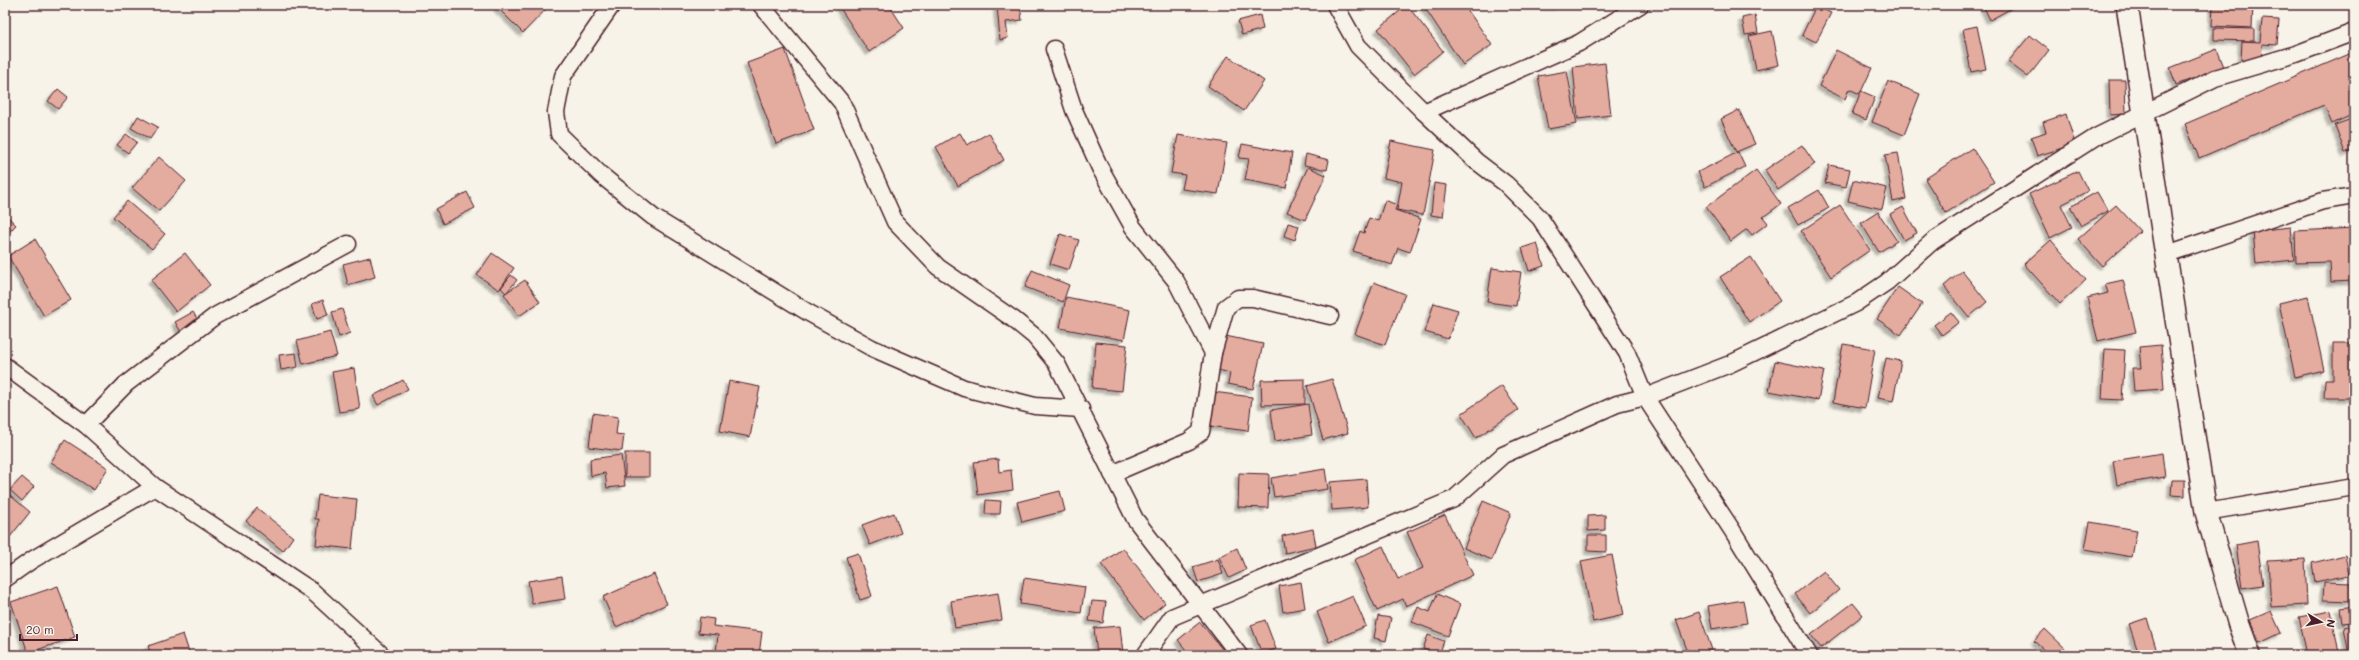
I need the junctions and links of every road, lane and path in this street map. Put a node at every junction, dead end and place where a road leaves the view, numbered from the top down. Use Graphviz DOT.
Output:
graph roads {
  1 [pos="612,5"];
  2 [pos="761,5"];
  3 [pos="1335,5"];
  4 [pos="1640,5"];
  5 [pos="2127,5"];
  6 [pos="2354,32"];
  7 [pos="1054,49"];
  8 [pos="1424,112"];
  9 [pos="2144,112"];
  10 [pos="2354,196"];
  11 [pos="348,244"];
  12 [pos="2167,254"];
  13 [pos="1330,316"];
  14 [pos="1213,353"];
  15 [pos="5,366"];
  16 [pos="1645,397"];
  17 [pos="1081,409"];
  18 [pos="86,425"];
  19 [pos="1112,474"];
  20 [pos="155,487"];
  21 [pos="2354,487"];
  22 [pos="2206,512"];
  23 [pos="5,579"];
  24 [pos="1201,604"];
  25 [pos="382,655"];
  26 [pos="1145,655"];
  27 [pos="1239,655"];
  28 [pos="1809,655"];
  29 [pos="2250,655"];
  1 -- 17 [label="street"];
  2 -- 17 [label="street"];
  3 -- 8 [label="street"];
  4 -- 8 [label="street"];
  5 -- 9 [label="street"];
  6 -- 9 [label="street"];
  7 -- 14 [label="street"];
  8 -- 16 [label="street"];
  9 -- 12 [label="street"];
  9 -- 16 [label="street"];
  10 -- 12 [label="street"];
  11 -- 18 [label="street"];
  12 -- 22 [label="street"];
  13 -- 14 [label="street"];
  14 -- 19 [label="street"];
  15 -- 18 [label="street"];
  16 -- 24 [label="street"];
  16 -- 28 [label="street"];
  17 -- 19 [label="street"];
  18 -- 20 [label="street"];
  19 -- 24 [label="street"];
  20 -- 23 [label="street"];
  20 -- 25 [label="street"];
  21 -- 22 [label="street"];
  22 -- 29 [label="street"];
  24 -- 26 [label="street"];
  24 -- 27 [label="street"];
}
